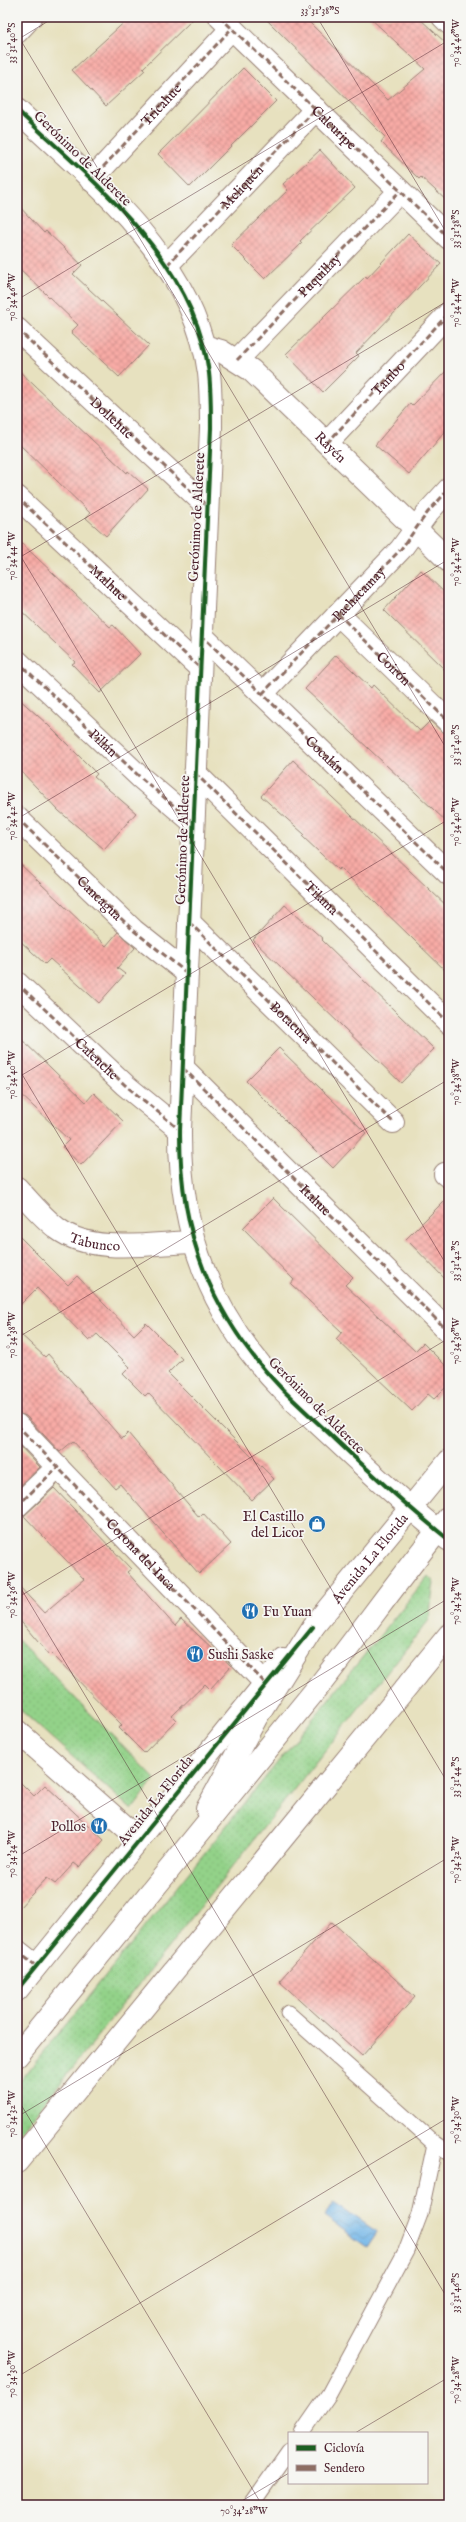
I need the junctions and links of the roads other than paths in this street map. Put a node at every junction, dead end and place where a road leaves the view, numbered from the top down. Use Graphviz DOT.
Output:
graph roads {
  1 [pos="31,17"];
  2 [pos="443,17"];
  3 [pos="226,23"];
  4 [pos="449,23"];
  5 [pos="17,32"];
  6 [pos="316,109"];
  7 [pos="17,110"];
  8 [pos="91,180"];
  9 [pos="400,191"];
  10 [pos="449,238"];
  11 [pos="167,265"];
  12 [pos="449,313"];
  13 [pos="17,329"];
  14 [pos="204,346"];
  15 [pos="237,360"];
  16 [pos="327,444"];
  17 [pos="449,489"];
  18 [pos="17,497"];
  19 [pos="207,506"];
  20 [pos="416,529"];
  21 [pos="449,561"];
  22 [pos="338,614"];
  23 [pos="201,635"];
  24 [pos="17,661"];
  25 [pos="200,668"];
  26 [pos="262,694"];
  27 [pos="449,722"];
  28 [pos="196,772"];
  29 [pos="17,818"];
  30 [pos="193,822"];
  31 [pos="449,874"];
  32 [pos="189,922"];
  33 [pos="187,973"];
  34 [pos="17,983"];
  35 [pos="449,1024"];
  36 [pos="182,1068"];
  37 [pos="393,1122"];
  38 [pos="180,1130"];
  39 [pos="17,1188"];
  40 [pos="193,1242"];
  41 [pos="449,1332"];
  42 [pos="17,1425"];
  43 [pos="449,1461"];
  44 [pos="58,1467"];
  45 [pos="17,1506"];
  46 [pos="409,1508"];
  47 [pos="445,1529"];
  48 [pos="313,1627"];
  49 [pos="449,1635"];
  50 [pos="265,1682"];
  51 [pos="17,1731"];
  52 [pos="138,1838"];
  53 [pos="182,1856"];
  54 [pos="17,1951"];
  55 [pos="36,1966"];
  56 [pos="17,1990"];
  57 [pos="288,2013"];
  58 [pos="17,2056"];
  59 [pos="435,2144"];
  60 [pos="449,2153"];
  61 [pos="17,2162"];
  62 [pos="303,2432"];
  63 [pos="288,2452"];
  64 [pos="252,2505"];
  1 -- 5 [label="street"];
  2 -- 4 [label="street"];
  3 -- 6 [label="street, Calcuripe"];
  3 -- 8 [label="street, Tricahue"];
  6 -- 9 [label="street, Calcuripe"];
  6 -- 11 [label="street, Meliquén"];
  7 -- 8 [label="street, Gerónimo de Alderete"];
  8 -- 11 [label="street, Gerónimo de Alderete"];
  9 -- 10 [label="street, Calcuripe"];
  9 -- 15 [label="street, Puquillay"];
  11 -- 14 [label="street, Gerónimo de Alderete"];
  12 -- 16 [label="street, Tambo"];
  13 -- 19 [label="street, Dollehue"];
  14 -- 15 [label="street, Rayén"];
  14 -- 19 [label="street, Gerónimo de Alderete"];
  15 -- 16 [label="street, Rayén"];
  16 -- 20 [label="street, Rayén"];
  17 -- 20 [label="street, Pachacamay"];
  18 -- 25 [label="street, Malhue"];
  19 -- 23 [label="street, Gerónimo de Alderete"];
  20 -- 21 [label="street, Rayén"];
  20 -- 22 [label="street, Pachacamay"];
  22 -- 26 [label="street, Pachacamay"];
  22 -- 27 [label="street, Coirón"];
  23 -- 25 [label="street, Gerónimo de Alderete"];
  23 -- 26 [label="street, Cocalán"];
  24 -- 30 [label="street, Pillán"];
  25 -- 28 [label="street, Gerónimo de Alderete"];
  26 -- 31 [label="street, Cocalán"];
  28 -- 30 [label="street, Gerónimo de Alderete"];
  28 -- 35 [label="street, Tilama"];
  29 -- 33 [label="street, Cancagua"];
  30 -- 32 [label="street, Gerónimo de Alderete"];
  32 -- 33 [label="street, Gerónimo de Alderete"];
  32 -- 37 [label="street, Botacura"];
  33 -- 36 [label="street, Gerónimo de Alderete"];
  34 -- 38 [label="street, Caleuche"];
  36 -- 38 [label="street, Gerónimo de Alderete"];
  36 -- 41 [label="street, Itahue"];
  38 -- 40 [label="street, Gerónimo de Alderete"];
  39 -- 40 [label="street, Tabunco"];
  40 -- 46 [label="street, Gerónimo de Alderete"];
  42 -- 44 [label="street, Corona del Inca"];
  43 -- 46 [label="street, Avenida La Florida"];
  44 -- 45 [label="street"];
  44 -- 50 [label="street, Corona del Inca"];
  46 -- 47 [label="street, Gerónimo de Alderete"];
  46 -- 48 [label="street, Avenida La Florida"];
  47 -- 53 [label="street"];
  48 -- 50 [label="street, Avenida La Florida"];
  48 -- 53 [label="street"];
  49 -- 61 [label="street"];
  50 -- 52 [label="street, Avenida La Florida"];
  51 -- 52 [label="street"];
  52 -- 55 [label="street, Avenida La Florida"];
  53 -- 58 [label="street"];
  54 -- 55 [label="street"];
  55 -- 56 [label="street, Avenida La Florida"];
  57 -- 59 [label="lane"];
  59 -- 60 [label="lane"];
  59 -- 62 [label="lane"];
  63 -- 64 [label="lane"];
}
